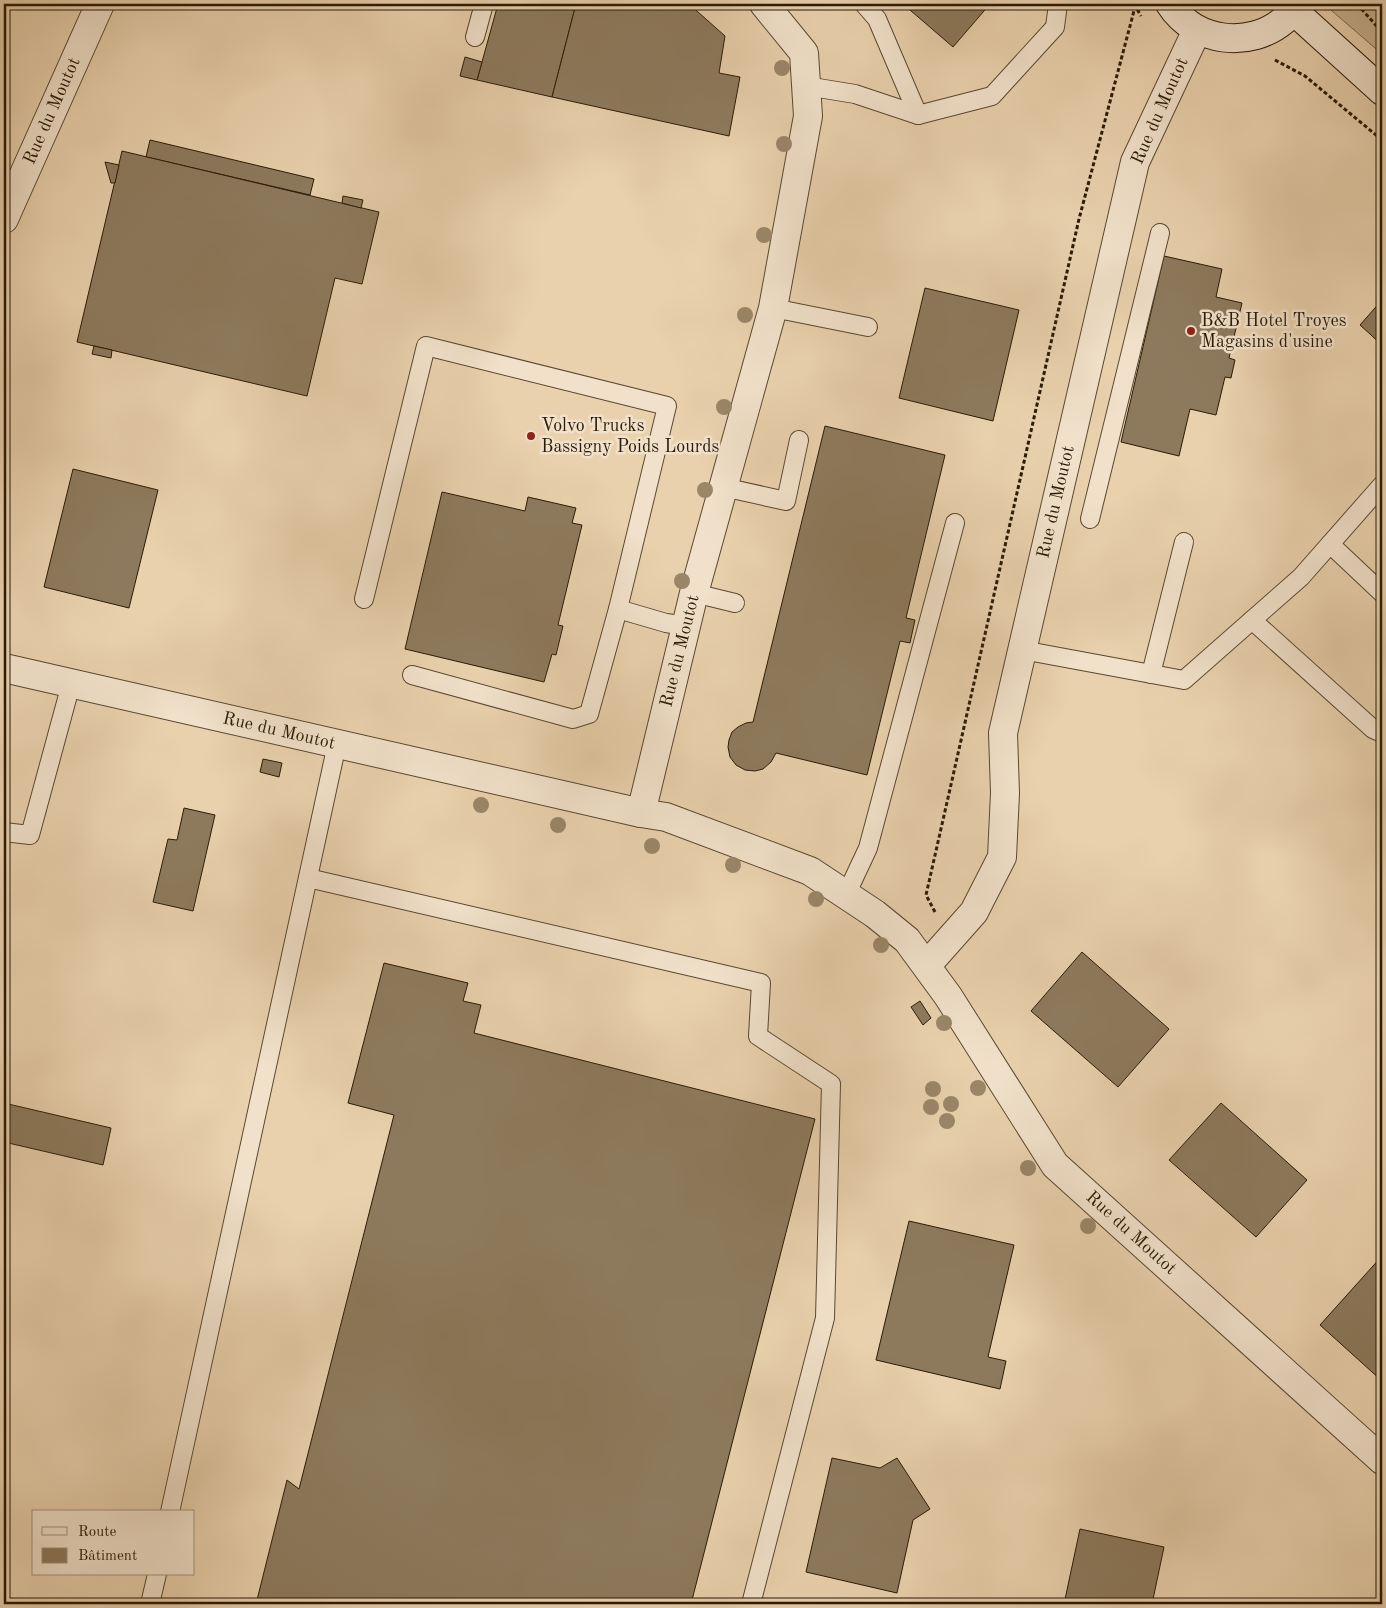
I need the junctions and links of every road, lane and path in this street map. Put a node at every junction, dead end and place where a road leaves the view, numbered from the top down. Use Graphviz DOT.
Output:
graph roads {
  1 [pos="100,4"];
  2 [pos="484,4"];
  3 [pos="764,4"];
  4 [pos="864,4"];
  5 [pos="1058,4"];
  6 [pos="1170,4"];
  7 [pos="1357,4"];
  8 [pos="1135,7"];
  9 [pos="1297,8"];
  10 [pos="1197,30"];
  11 [pos="1382,32"];
  12 [pos="475,37"];
  13 [pos="1275,60"];
  14 [pos="806,86"];
  15 [pos="1382,91"];
  16 [pos="918,115"];
  17 [pos="1382,140"];
  18 [pos="4,219"];
  19 [pos="1160,233"];
  20 [pos="773,308"];
  21 [pos="868,327"];
  22 [pos="799,440"];
  23 [pos="1382,485"];
  24 [pos="723,487"];
  25 [pos="1090,519"];
  26 [pos="955,523"];
  27 [pos="1184,542"];
  28 [pos="1330,544"];
  29 [pos="694,593"];
  30 [pos="1382,593"];
  31 [pos="364,599"];
  32 [pos="735,603"];
  33 [pos="618,609"];
  34 [pos="1252,620"];
  35 [pos="686,626"];
  36 [pos="1022,650"];
  37 [pos="4,668"];
  38 [pos="1151,674"];
  39 [pos="412,675"];
  40 [pos="71,684"];
  41 [pos="1382,733"];
  42 [pos="337,744"];
  43 [pos="642,813"];
  44 [pos="4,832"];
  45 [pos="308,878"];
  46 [pos="846,895"];
  47 [pos="950,940"];
  48 [pos="927,966"];
  49 [pos="1382,1460"];
  50 [pos="170,1510"];
  51 [pos="156,1576"];
  52 [pos="150,1604"];
  53 [pos="751,1604"];
  1 -- 18 [label="street, Rue du Moutot"];
  2 -- 12 [label="lane"];
  3 -- 14 [label="street, Rue du Moutot"];
  4 -- 16 [label="lane"];
  5 -- 16 [label="lane"];
  6 -- 10 [label="street"];
  7 -- 11 [label="path"];
  8 -- 47 [label="path"];
  9 -- 10 [label="street"];
  9 -- 15 [label="street"];
  10 -- 36 [label="street, Rue du Moutot"];
  13 -- 17 [label="path"];
  14 -- 16 [label="lane"];
  14 -- 20 [label="street, Rue du Moutot"];
  19 -- 25 [label="lane"];
  20 -- 21 [label="lane"];
  20 -- 24 [label="street, Rue du Moutot"];
  22 -- 24 [label="lane"];
  23 -- 28 [label="lane"];
  24 -- 29 [label="street, Rue du Moutot"];
  26 -- 46 [label="lane"];
  27 -- 38 [label="lane"];
  28 -- 30 [label="lane"];
  28 -- 34 [label="lane"];
  29 -- 32 [label="lane"];
  29 -- 35 [label="street, Rue du Moutot"];
  31 -- 33 [label="lane"];
  33 -- 35 [label="lane"];
  33 -- 39 [label="lane"];
  34 -- 38 [label="lane"];
  34 -- 41 [label="lane"];
  35 -- 43 [label="street, Rue du Moutot"];
  36 -- 38 [label="lane"];
  36 -- 47 [label="street, Rue du Moutot"];
  37 -- 40 [label="street, Rue du Moutot"];
  40 -- 42 [label="street, Rue du Moutot"];
  40 -- 44 [label="lane"];
  42 -- 43 [label="street, Rue du Moutot"];
  42 -- 45 [label="lane"];
  43 -- 46 [label="street, Rue du Moutot"];
  45 -- 50 [label="lane"];
  45 -- 53 [label="lane"];
  46 -- 48 [label="street, Rue du Moutot"];
  47 -- 48 [label="street, Rue du Moutot"];
  48 -- 49 [label="street, Rue du Moutot"];
  51 -- 52 [label="lane"];
}
